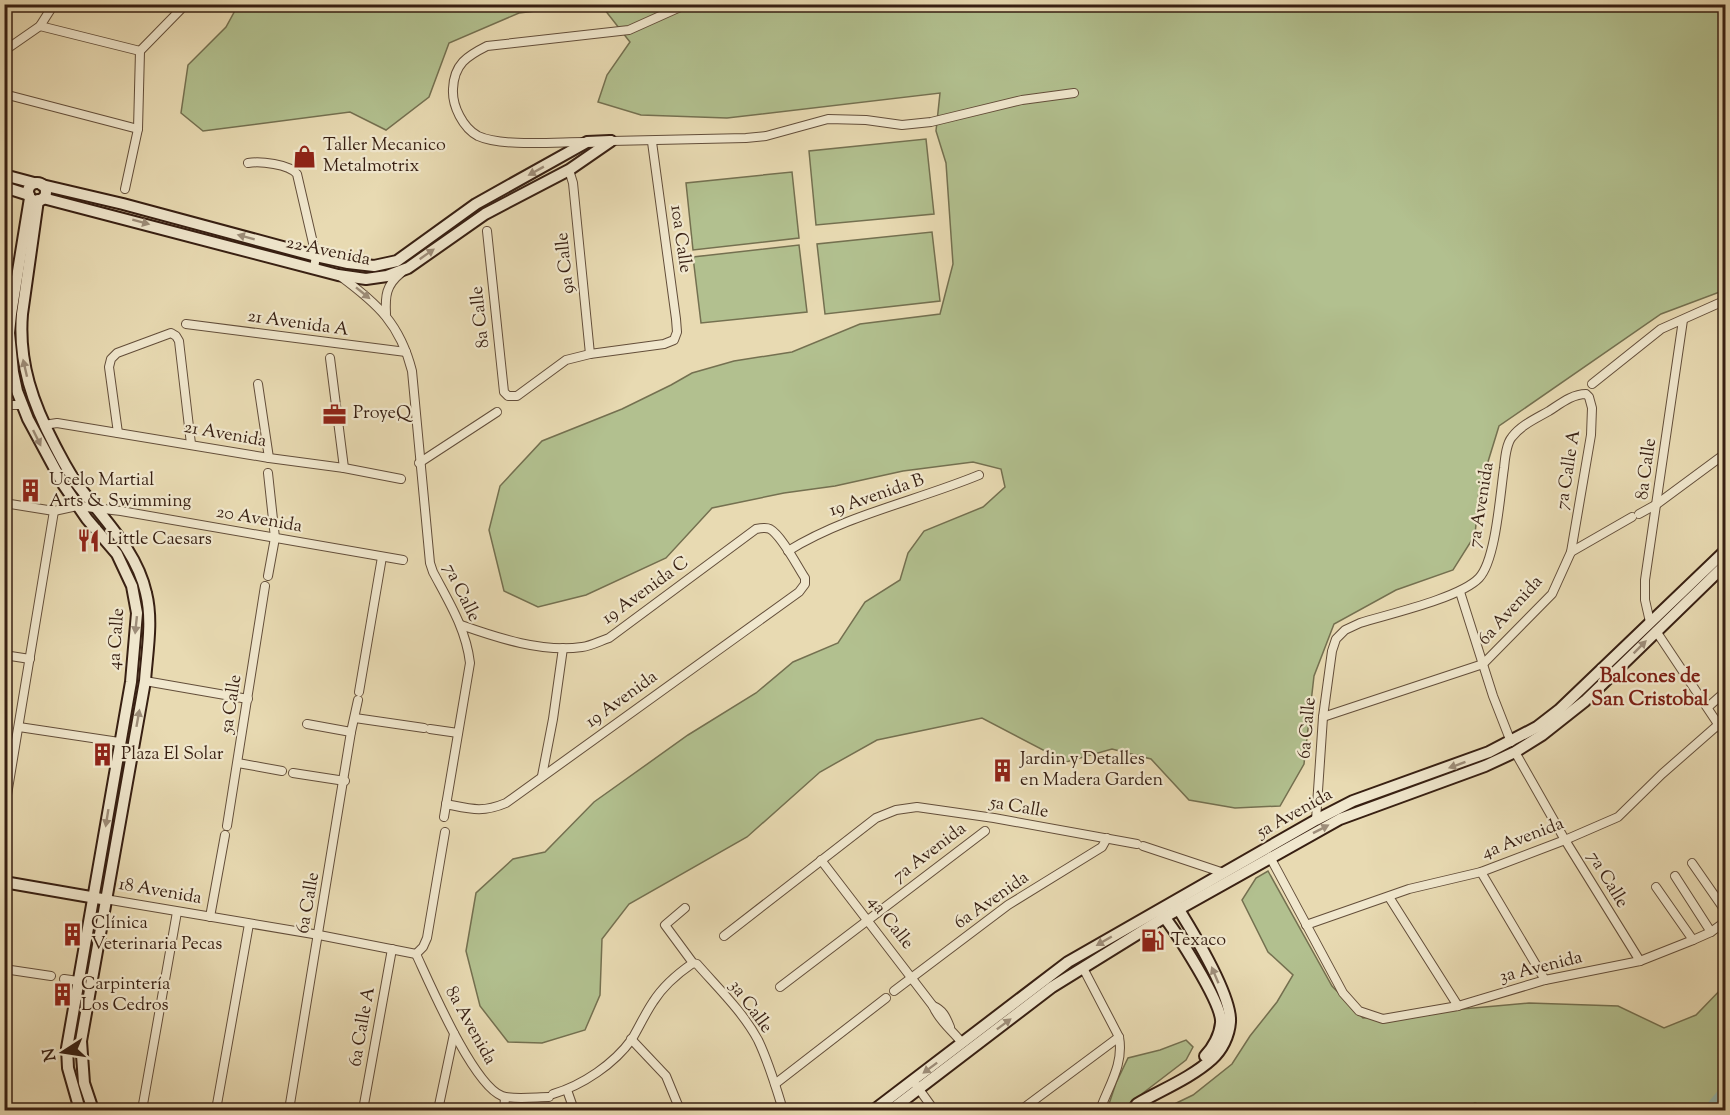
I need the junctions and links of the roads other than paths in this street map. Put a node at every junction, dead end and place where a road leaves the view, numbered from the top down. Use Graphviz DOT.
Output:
graph roads {
  1 [pos="54,4"];
  2 [pos="186,4"];
  3 [pos="687,4"];
  4 [pos="40,26"];
  5 [pos="4,51"];
  6 [pos="140,51"];
  7 [pos="1074,93"];
  8 [pos="4,94"];
  9 [pos="138,129"];
  10 [pos="611,141"];
  11 [pos="587,142"];
  12 [pos="652,142"];
  13 [pos="248,163"];
  14 [pos="569,170"];
  15 [pos="4,175"];
  16 [pos="38,184"];
  17 [pos="4,187"];
  18 [pos="125,189"];
  19 [pos="35,198"];
  20 [pos="123,204"];
  21 [pos="476,204"];
  22 [pos="485,214"];
  23 [pos="119,216"];
  24 [pos="486,231"];
  25 [pos="316,256"];
  26 [pos="314,268"];
  27 [pos="408,268"];
  28 [pos="338,274"];
  29 [pos="1725,300"];
  30 [pos="386,314"];
  31 [pos="1683,320"];
  32 [pos="186,324"];
  33 [pos="406,352"];
  34 [pos="590,354"];
  35 [pos="330,358"];
  36 [pos="258,384"];
  37 [pos="1592,384"];
  38 [pos="1586,394"];
  39 [pos="4,405"];
  40 [pos="22,405"];
  41 [pos="497,412"];
  42 [pos="44,425"];
  43 [pos="118,433"];
  44 [pos="191,444"];
  45 [pos="1725,453"];
  46 [pos="269,458"];
  47 [pos="419,463"];
  48 [pos="344,468"];
  49 [pos="268,473"];
  50 [pos="979,475"];
  51 [pos="401,479"];
  52 [pos="4,503"];
  53 [pos="1657,504"];
  54 [pos="78,506"];
  55 [pos="96,509"];
  56 [pos="54,511"];
  57 [pos="275,538"];
  58 [pos="1725,550"];
  59 [pos="788,551"];
  60 [pos="1571,552"];
  61 [pos="382,557"];
  62 [pos="403,560"];
  63 [pos="1725,564"];
  64 [pos="268,576"];
  65 [pos="265,586"];
  66 [pos="1460,592"];
  67 [pos="1683,597"];
  68 [pos="462,626"];
  69 [pos="1653,627"];
  70 [pos="1336,639"];
  71 [pos="563,648"];
  72 [pos="4,656"];
  73 [pos="30,659"];
  74 [pos="1483,664"];
  75 [pos="145,681"];
  76 [pos="1725,691"];
  77 [pos="248,699"];
  78 [pos="1708,707"];
  79 [pos="1323,717"];
  80 [pos="355,718"];
  81 [pos="307,724"];
  82 [pos="1719,724"];
  83 [pos="19,727"];
  84 [pos="351,732"];
  85 [pos="458,733"];
  86 [pos="1725,736"];
  87 [pos="119,742"];
  88 [pos="1513,747"];
  89 [pos="238,763"];
  90 [pos="282,771"];
  91 [pos="293,773"];
  92 [pos="542,776"];
  93 [pos="345,781"];
  94 [pos="446,804"];
  95 [pos="1356,806"];
  96 [pos="4,813"];
  97 [pos="444,817"];
  98 [pos="1316,820"];
  99 [pos="227,826"];
  100 [pos="985,831"];
  101 [pos="446,832"];
  102 [pos="225,835"];
  103 [pos="1107,838"];
  104 [pos="1565,840"];
  105 [pos="1270,857"];
  106 [pos="821,860"];
  107 [pos="1692,863"];
  108 [pos="1481,872"];
  109 [pos="1224,873"];
  110 [pos="1675,876"];
  111 [pos="4,882"];
  112 [pos="1656,887"];
  113 [pos="1389,897"];
  114 [pos="100,898"];
  115 [pos="1176,906"];
  116 [pos="685,908"];
  117 [pos="177,912"];
  118 [pos="1725,912"];
  119 [pos="1162,914"];
  120 [pos="210,917"];
  121 [pos="866,919"];
  122 [pos="1725,921"];
  123 [pos="249,924"];
  124 [pos="1306,925"];
  125 [pos="1711,932"];
  126 [pos="319,935"];
  127 [pos="724,936"];
  128 [pos="1693,940"];
  129 [pos="392,949"];
  130 [pos="416,954"];
  131 [pos="1640,961"];
  132 [pos="693,963"];
  133 [pos="1083,968"];
  134 [pos="4,969"];
  135 [pos="51,976"];
  136 [pos="912,978"];
  137 [pos="64,979"];
  138 [pos="1545,980"];
  139 [pos="78,981"];
  140 [pos="780,987"];
  141 [pos="894,991"];
  142 [pos="886,998"];
  143 [pos="1458,1006"];
  144 [pos="454,1034"];
  145 [pos="1119,1036"];
  146 [pos="631,1039"];
  147 [pos="962,1043"];
  148 [pos="1188,1075"];
  149 [pos="776,1084"];
  150 [pos="916,1085"];
  151 [pos="567,1090"];
  152 [pos="504,1098"];
  153 [pos="80,1110"];
  154 [pos="93,1110"];
  155 [pos="142,1110"];
  156 [pos="216,1110"];
  157 [pos="289,1110"];
  158 [pos="363,1110"];
  159 [pos="438,1110"];
  160 [pos="504,1110"];
  161 [pos="574,1110"];
  162 [pos="680,1110"];
  163 [pos="783,1110"];
  164 [pos="874,1110"];
  165 [pos="891,1110"];
  166 [pos="934,1110"];
  167 [pos="1021,1110"];
  168 [pos="1100,1110"];
  169 [pos="1133,1110"];
  1 -- 4 [label="street"];
  2 -- 6 [label="street"];
  3 -- 11 [label="street"];
  4 -- 5 [label="street"];
  4 -- 6 [label="street"];
  6 -- 9 [label="street"];
  7 -- 12 [label="street"];
  8 -- 9 [label="street"];
  9 -- 18 [label="street"];
  10 -- 11 [label="main road"];
  10 -- 12 [label="street"];
  10 -- 14 [label="main road, 22 Avenida"];
  11 -- 21 [label="main road, 22 Avenida, one-way"];
  12 -- 34 [label="street, 10a Calle"];
  13 -- 25 [label="street"];
  14 -- 22 [label="main road, 22 Avenida"];
  14 -- 34 [label="street, 9a Calle"];
  15 -- 16 [label="main road, 22 Avenida"];
  16 -- 19 [label="main road"];
  16 -- 19 [label="main road"];
  16 -- 20 [label="main road, 22 Avenida"];
  17 -- 19 [label="main road, 22 Avenida"];
  19 -- 23 [label="main road, 22 Avenida"];
  19 -- 40 [label="main road, 4a Calle"];
  42 -- 19 [label="main road, 4a Calle, one-way"];
  20 -- 23 [label="main road"];
  25 -- 20 [label="main road, 22 Avenida, one-way"];
  21 -- 22 [label="main road"];
  21 -- 25 [label="main road, 22 Avenida"];
  27 -- 22 [label="main road, 22 Avenida, one-way"];
  23 -- 26 [label="main road, 22 Avenida, one-way"];
  24 -- 34 [label="street, 8a Calle"];
  25 -- 26 [label="street"];
  26 -- 28 [label="main road, 22 Avenida"];
  27 -- 28 [label="main road, 22 Avenida"];
  27 -- 30 [label="street"];
  28 -- 30 [label="street, 7a Calle, one-way"];
  29 -- 31 [label="street"];
  30 -- 33 [label="street, 7a Calle"];
  31 -- 37 [label="street"];
  31 -- 53 [label="street, 8a Calle"];
  32 -- 33 [label="street, 21 Avenida A"];
  33 -- 47 [label="street, 7a Calle"];
  35 -- 48 [label="street"];
  36 -- 46 [label="street"];
  38 -- 60 [label="street, 7a Calle A"];
  38 -- 66 [label="street, 7a Avenida"];
  39 -- 40 [label="street"];
  40 -- 54 [label="main road, 4a Calle, one-way"];
  41 -- 47 [label="street"];
  42 -- 43 [label="street, 21 Avenida"];
  42 -- 55 [label="main road, 4a Calle"];
  43 -- 44 [label="street, 21 Avenida"];
  43 -- 44 [label="street"];
  44 -- 46 [label="street, 21 Avenida"];
  45 -- 53 [label="street"];
  46 -- 48 [label="street, 21 Avenida"];
  47 -- 68 [label="street, 7a Calle"];
  48 -- 51 [label="street, 21 Avenida"];
  49 -- 57 [label="street"];
  50 -- 59 [label="street, 19 Avenida B"];
  52 -- 56 [label="street, 20 Avenida"];
  53 -- 60 [label="street"];
  53 -- 69 [label="street, 8a Calle"];
  54 -- 55 [label="street, 20 Avenida"];
  54 -- 56 [label="street, 20 Avenida"];
  54 -- 87 [label="main road, 4a Calle, one-way"];
  55 -- 57 [label="street, 20 Avenida"];
  55 -- 75 [label="main road, 4a Calle"];
  56 -- 73 [label="street"];
  57 -- 61 [label="street, 20 Avenida"];
  57 -- 64 [label="street"];
  58 -- 67 [label="main road, 5a Avenida"];
  59 -- 71 [label="street, 19 Avenida C"];
  59 -- 92 [label="street, 19 Avenida"];
  60 -- 74 [label="street, 6a Avenida"];
  61 -- 62 [label="street, 20 Avenida"];
  61 -- 80 [label="street, 6a Calle"];
  63 -- 67 [label="main road, 5a Avenida"];
  65 -- 77 [label="street, 5a Calle"];
  66 -- 70 [label="street, 7a Avenida"];
  66 -- 74 [label="street, 7a Calle"];
  67 -- 69 [label="main road, 5a Avenida"];
  68 -- 71 [label="street, 19 Avenida C"];
  68 -- 85 [label="street, 7a Calle"];
  69 -- 78 [label="street, 8a Calle"];
  69 -- 88 [label="main road, 5a Avenida"];
  70 -- 79 [label="street, 6a Calle"];
  71 -- 92 [label="street"];
  72 -- 73 [label="street"];
  73 -- 83 [label="street"];
  74 -- 79 [label="street, 6a Avenida"];
  74 -- 88 [label="street, 7a Calle"];
  75 -- 77 [label="street"];
  114 -- 75 [label="main road, 4a Calle, one-way"];
  76 -- 78 [label="street"];
  77 -- 89 [label="street, 5a Calle"];
  78 -- 82 [label="street, 8a Calle"];
  79 -- 98 [label="street, 6a Calle"];
  80 -- 84 [label="street, 6a Calle"];
  80 -- 85 [label="street"];
  81 -- 84 [label="street"];
  82 -- 86 [label="street, 8a Calle"];
  82 -- 104 [label="street, 4a Avenida"];
  83 -- 87 [label="street"];
  83 -- 96 [label="street"];
  84 -- 93 [label="street, 6a Calle"];
  85 -- 94 [label="street, 7a Calle"];
  87 -- 114 [label="main road, 4a Calle, one-way"];
  88 -- 95 [label="main road, 5a Avenida"];
  88 -- 104 [label="street, 7a Calle"];
  89 -- 90 [label="street"];
  89 -- 99 [label="street, 5a Calle"];
  91 -- 93 [label="street"];
  92 -- 94 [label="street, 19 Avenida"];
  93 -- 126 [label="street, 6a Calle"];
  94 -- 97 [label="street, 7a Calle"];
  95 -- 98 [label="main road, 5a Avenida"];
  105 -- 95 [label="main road, 5a Avenida, one-way"];
  98 -- 109 [label="main road, 5a Avenida"];
  100 -- 121 [label="street, 7a Avenida"];
  101 -- 130 [label="street"];
  102 -- 120 [label="street"];
  103 -- 106 [label="street, 5a Calle"];
  103 -- 109 [label="street, 5a Calle"];
  103 -- 136 [label="street, 6a Avenida"];
  104 -- 108 [label="street, 4a Avenida"];
  104 -- 131 [label="street, 7a Calle"];
  105 -- 115 [label="main road, 5a Avenida"];
  105 -- 124 [label="street"];
  106 -- 121 [label="street, 4a Calle"];
  106 -- 127 [label="street"];
  107 -- 118 [label="street"];
  108 -- 113 [label="street, 4a Avenida"];
  108 -- 138 [label="street"];
  109 -- 115 [label="main road, 5a Avenida"];
  110 -- 125 [label="street"];
  111 -- 114 [label="main road, 18 Avenida"];
  112 -- 128 [label="street"];
  113 -- 124 [label="street, 4a Avenida"];
  113 -- 143 [label="street"];
  114 -- 117 [label="street, 18 Avenida"];
  114 -- 139 [label="main road, 4a Calle"];
  114 -- 154 [label="main road, 4a Calle"];
  115 -- 119 [label="main road, 5a Avenida"];
  148 -- 115 [label="main road, one-way"];
  116 -- 132 [label="street, 3a Calle"];
  117 -- 120 [label="street, 18 Avenida"];
  117 -- 155 [label="street"];
  119 -- 133 [label="main road, 5a Avenida"];
  119 -- 147 [label="main road, 5a Avenida, one-way"];
  119 -- 148 [label="main road"];
  120 -- 123 [label="street, 18 Avenida"];
  121 -- 136 [label="street, 4a Calle"];
  121 -- 140 [label="street, 7a Avenida"];
  122 -- 125 [label="street, 3a Avenida"];
  123 -- 126 [label="street, 18 Avenida"];
  123 -- 156 [label="street"];
  124 -- 143 [label="street, 3a Avenida"];
  125 -- 128 [label="street, 3a Avenida"];
  126 -- 129 [label="street, 18 Avenida"];
  126 -- 157 [label="street, 6a Calle"];
  128 -- 131 [label="street, 3a Avenida"];
  129 -- 130 [label="street, 18 Avenida"];
  129 -- 158 [label="street, 6a Calle A"];
  130 -- 144 [label="street, 8a Avenida"];
  131 -- 138 [label="street, 3a Avenida"];
  132 -- 146 [label="street"];
  132 -- 149 [label="street, 3a Calle"];
  133 -- 145 [label="street"];
  150 -- 133 [label="main road, 5a Avenida, one-way"];
  134 -- 135 [label="street"];
  136 -- 141 [label="street, 6a Avenida"];
  136 -- 147 [label="street, 4a Calle"];
  137 -- 139 [label="street"];
  138 -- 143 [label="street, 3a Avenida"];
  139 -- 153 [label="main road, 4a Calle"];
  142 -- 149 [label="street"];
  144 -- 152 [label="street, 8a Avenida"];
  144 -- 159 [label="street"];
  145 -- 167 [label="street"];
  145 -- 168 [label="street"];
  146 -- 151 [label="street"];
  146 -- 162 [label="street"];
  147 -- 150 [label="main road, 5a Avenida, one-way"];
  148 -- 169 [label="main road"];
  149 -- 163 [label="street, 3a Calle"];
  150 -- 164 [label="main road, 5a Avenida"];
  150 -- 165 [label="main road, 5a Avenida"];
  150 -- 166 [label="street"];
  151 -- 152 [label="street"];
  151 -- 161 [label="street"];
  152 -- 160 [label="street"];
}
